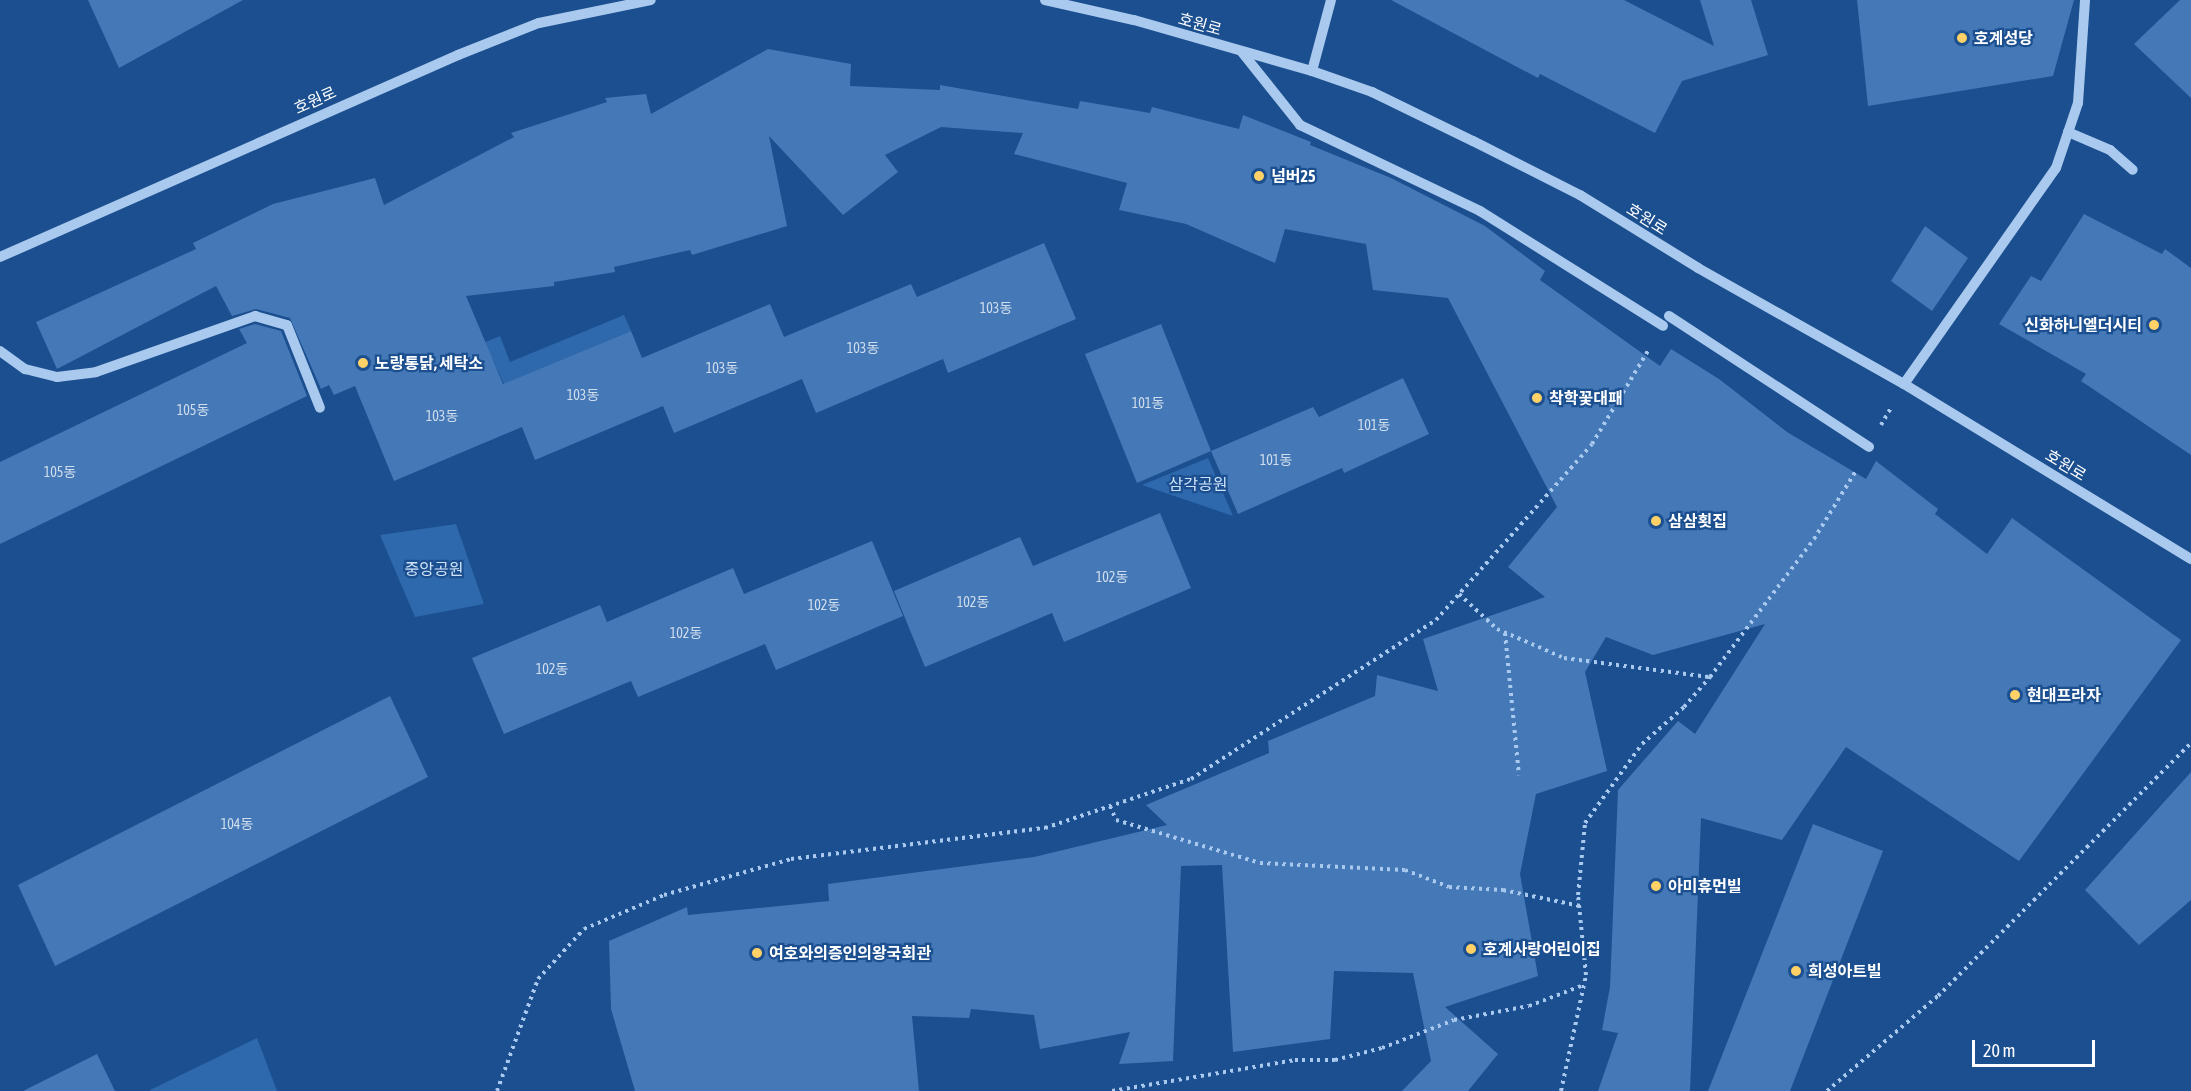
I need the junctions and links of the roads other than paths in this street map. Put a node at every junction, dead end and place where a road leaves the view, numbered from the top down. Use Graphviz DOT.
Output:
graph roads {
  1 [pos="651,0"];
  2 [pos="1045,0"];
  3 [pos="1331,0"];
  4 [pos="2085,0"];
  5 [pos="1241,51"];
  6 [pos="1312,71"];
  7 [pos="2068,132"];
  8 [pos="2133,170"];
  9 [pos="0,257"];
  10 [pos="1669,316"];
  11 [pos="1663,326"];
  12 [pos="0,351"];
  13 [pos="1904,384"];
  14 [pos="320,408"];
  15 [pos="1869,447"];
  16 [pos="2191,559"];
  1 -- 9 [label="street, 호원로"];
  2 -- 5 [label="street, 호원로"];
  3 -- 6 [label="street"];
  4 -- 7 [label="street"];
  5 -- 6 [label="street, 호원로"];
  5 -- 11 [label="street"];
  6 -- 13 [label="street, 호원로"];
  7 -- 8 [label="street"];
  7 -- 13 [label="street"];
  10 -- 15 [label="street"];
  12 -- 14 [label="street"];
  13 -- 16 [label="street, 호원로"];
}
